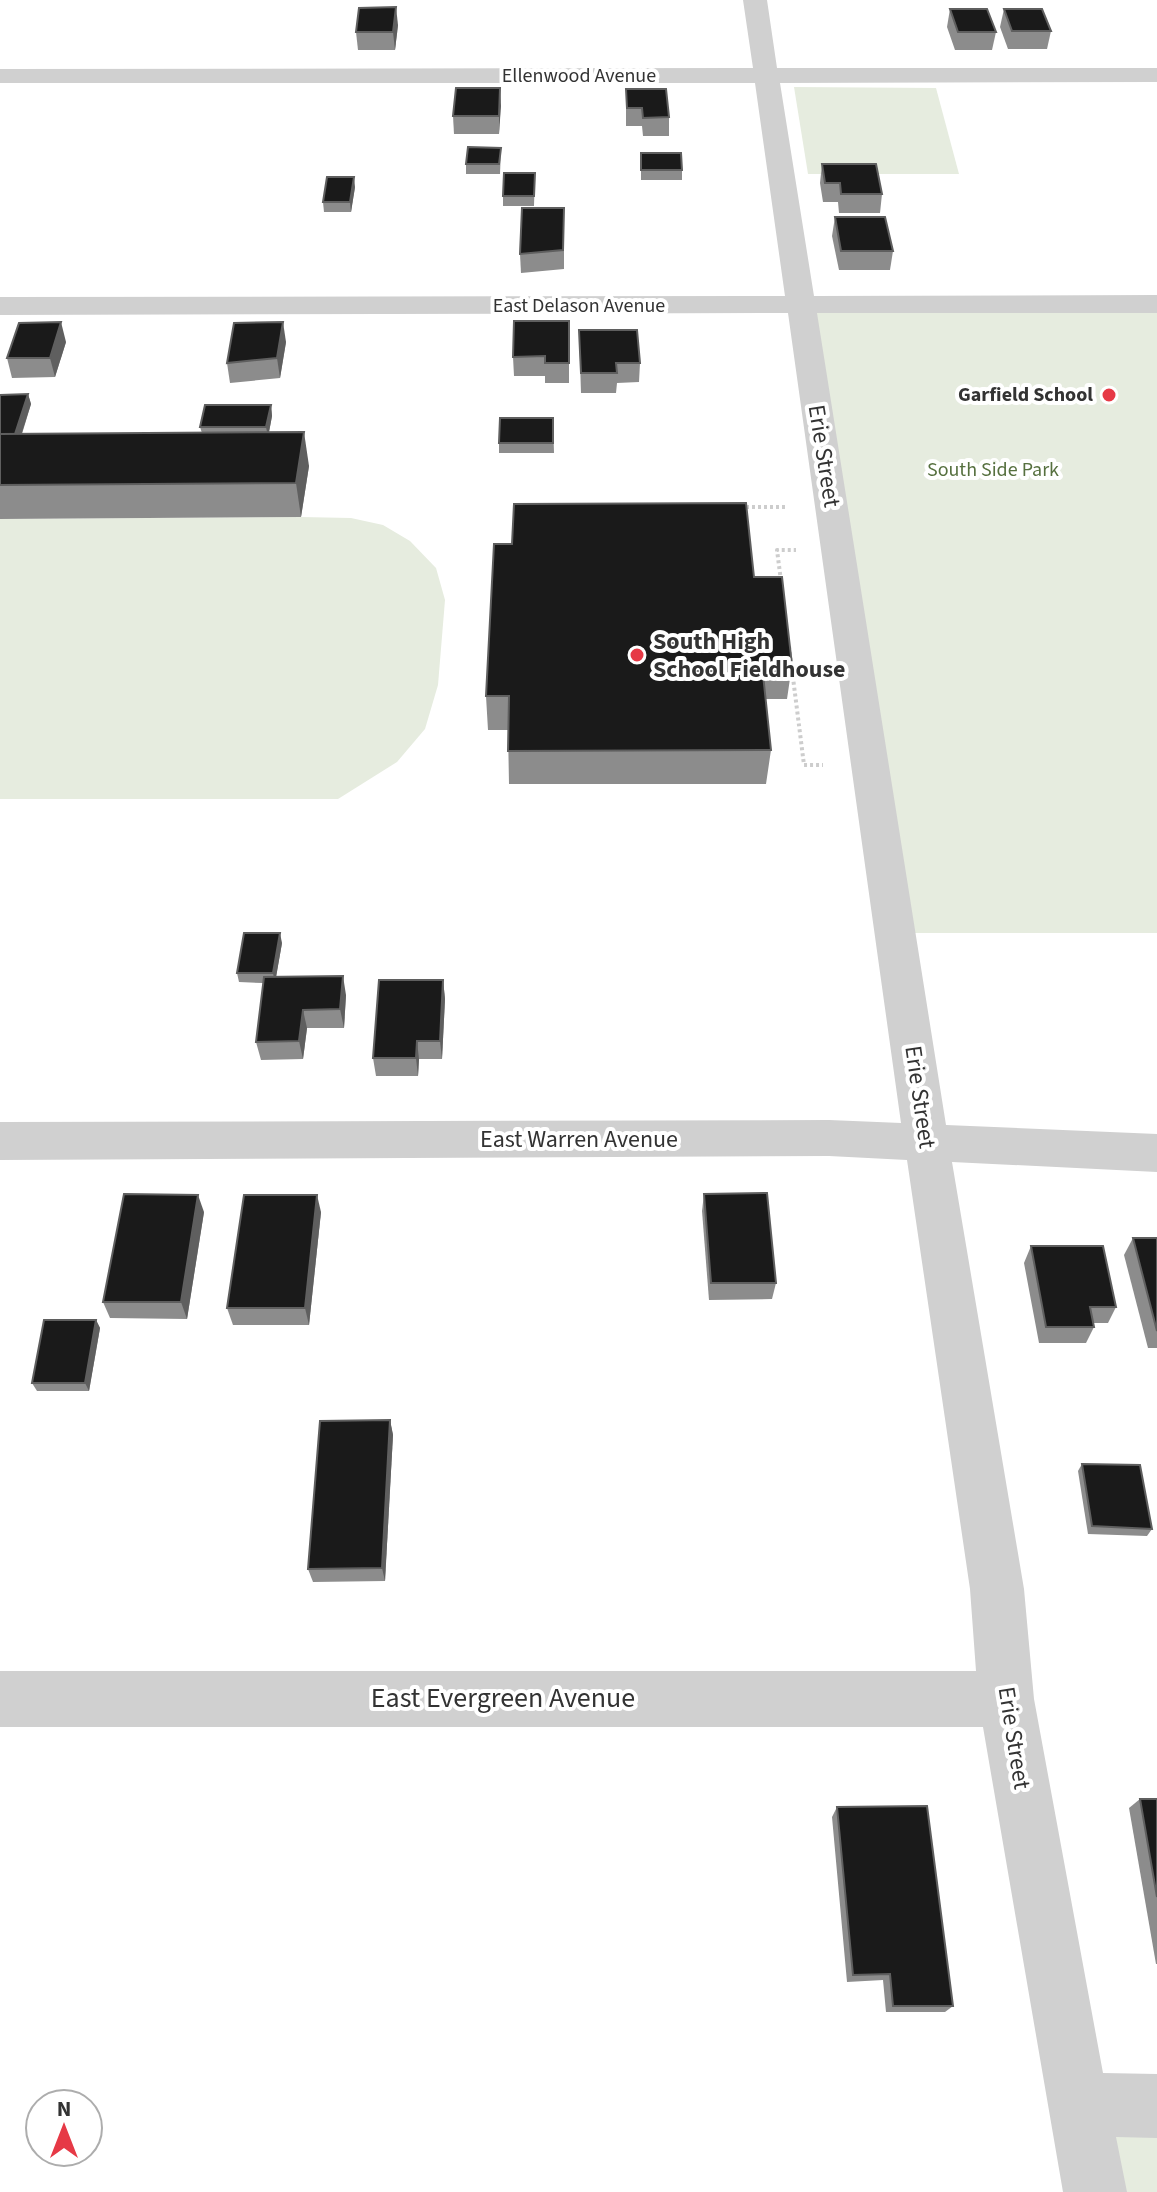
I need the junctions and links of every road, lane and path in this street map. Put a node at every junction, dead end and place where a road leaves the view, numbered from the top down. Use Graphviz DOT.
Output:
graph roads {
  1 [pos="755,0"];
  2 [pos="1157,75"];
  3 [pos="0,76"];
  4 [pos="766,76"];
  5 [pos="1157,304"];
  6 [pos="801,305"];
  7 [pos="0,306"];
  8 [pos="726,507"];
  9 [pos="789,507"];
  10 [pos="0,1141"];
  11 [pos="926,1143"];
  12 [pos="1157,1153"];
  13 [pos="0,1699"];
  14 [pos="1006,1699"];
  15 [pos="1077,2104"];
  16 [pos="1157,2106"];
  17 [pos="1095,2192"];
  1 -- 4 [label="street, Erie Street"];
  2 -- 4 [label="street, Ellenwood Avenue"];
  3 -- 4 [label="street, Ellenwood Avenue"];
  4 -- 6 [label="street, Erie Street"];
  5 -- 6 [label="street, East Delason Avenue"];
  6 -- 7 [label="street, East Delason Avenue"];
  6 -- 11 [label="street, Erie Street"];
  8 -- 9 [label="path"];
  10 -- 11 [label="street, East Warren Avenue"];
  11 -- 12 [label="street, East Warren Avenue"];
  11 -- 14 [label="street, Erie Street"];
  13 -- 14 [label="street, East Evergreen Avenue"];
  14 -- 15 [label="street, Erie Street"];
  15 -- 16 [label="street"];
  15 -- 17 [label="street, Erie Street"];
}
